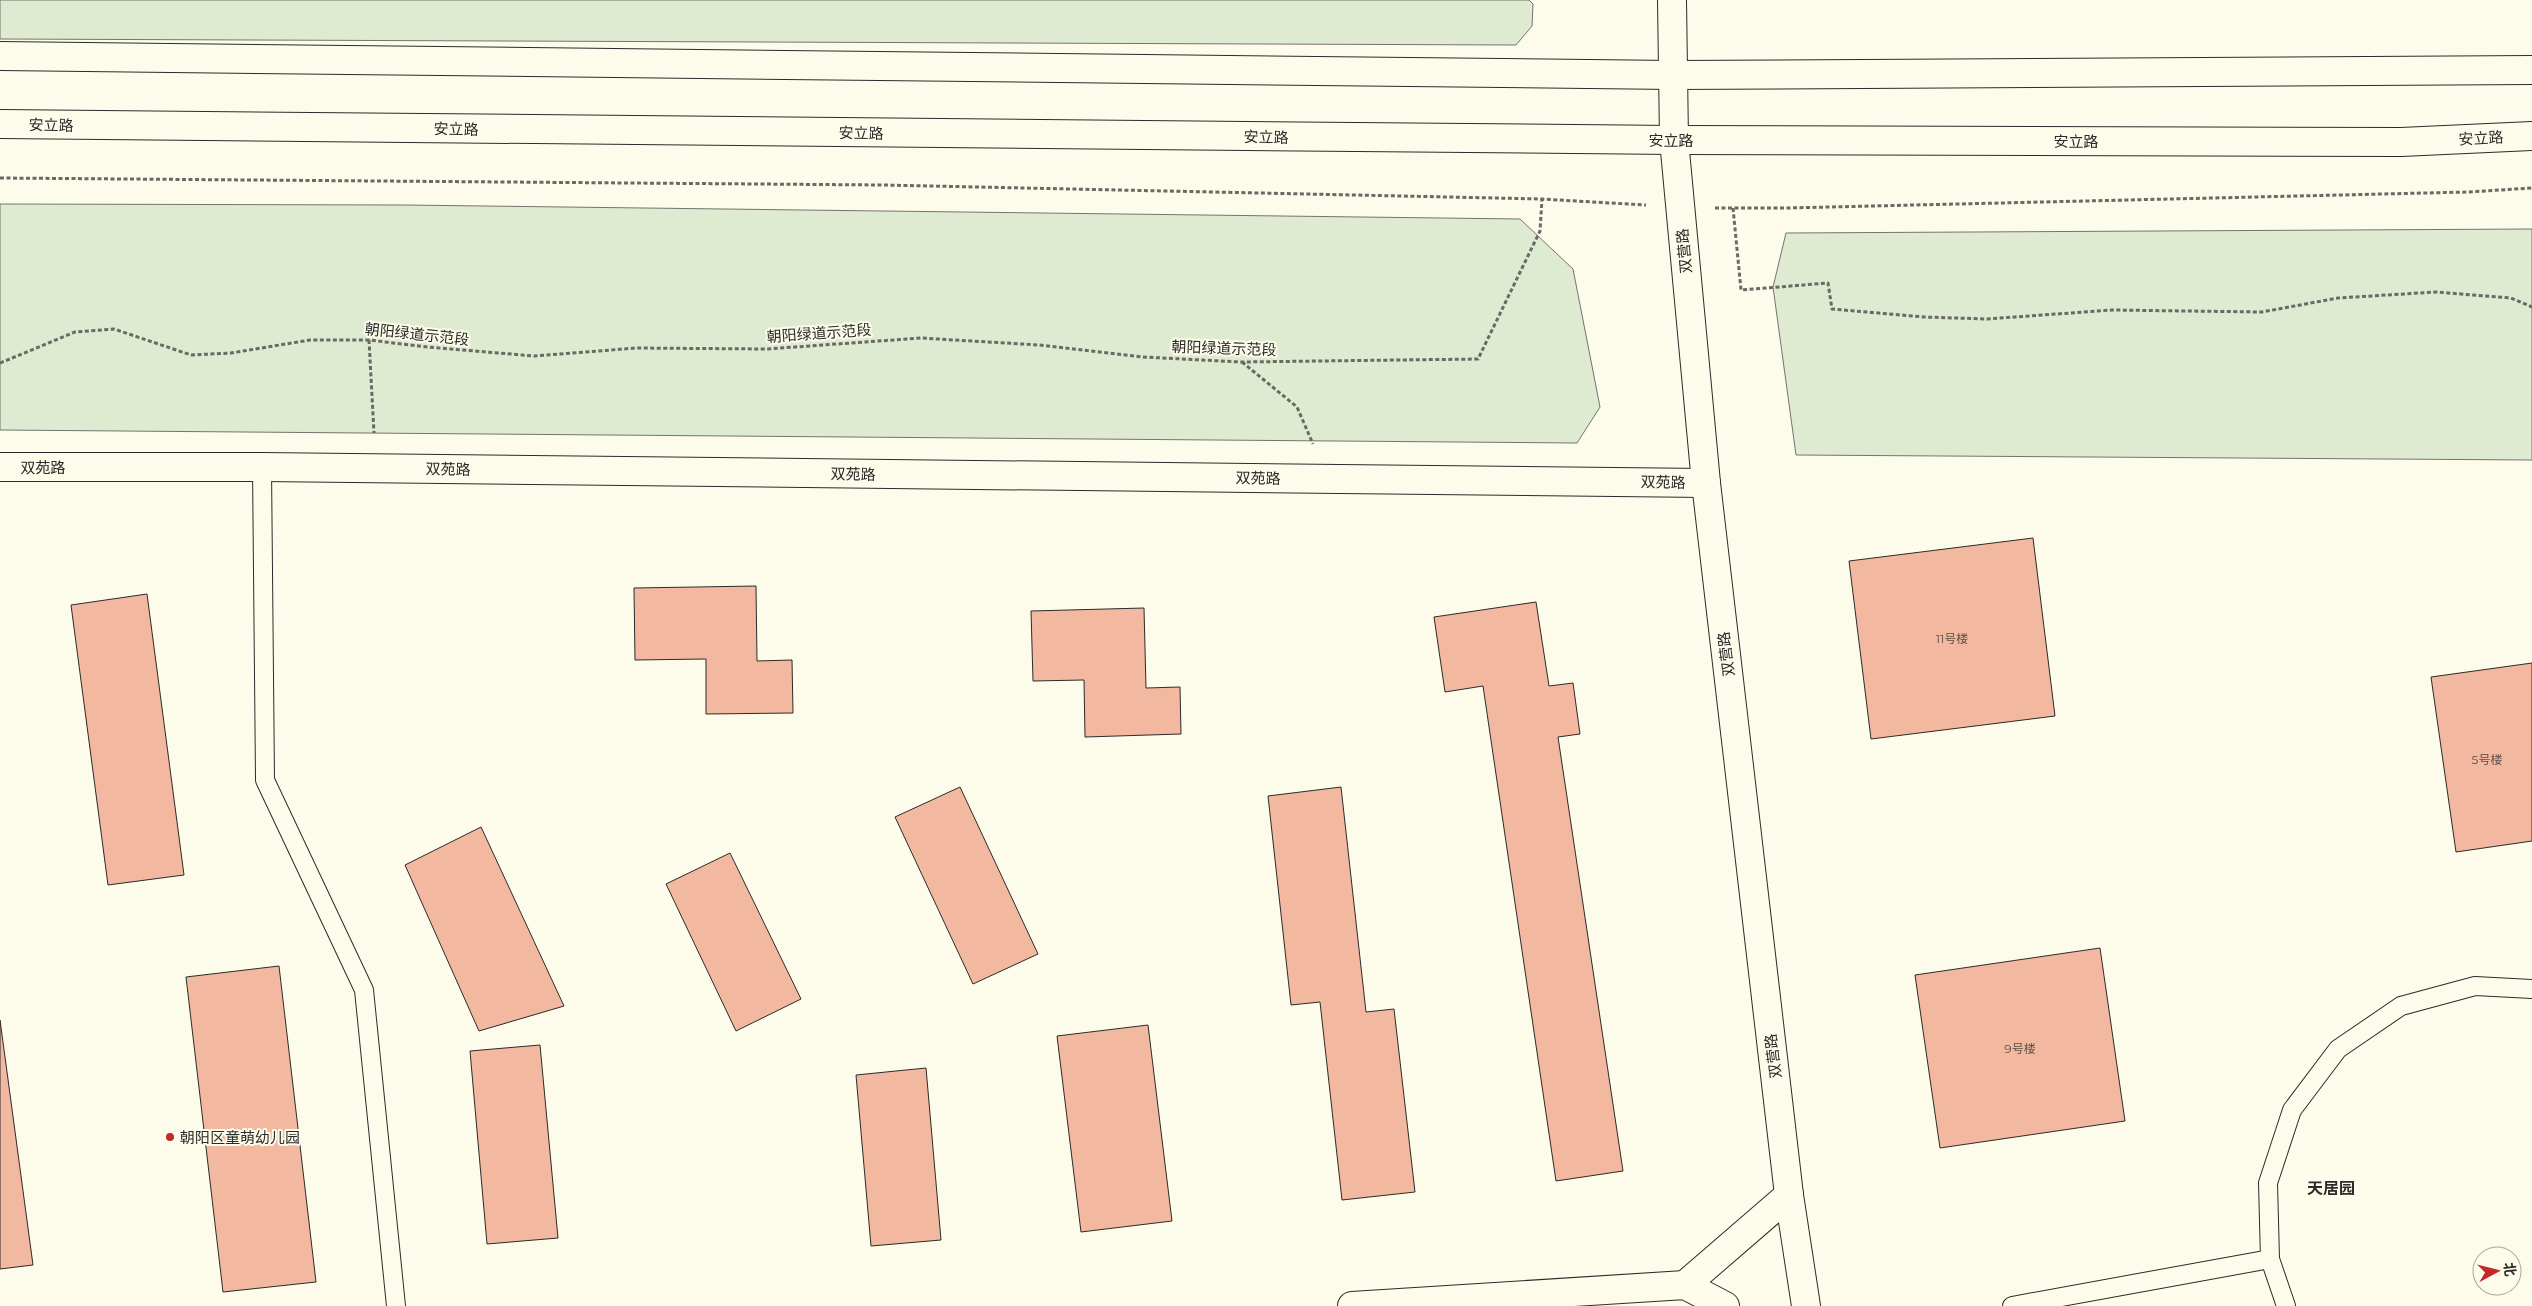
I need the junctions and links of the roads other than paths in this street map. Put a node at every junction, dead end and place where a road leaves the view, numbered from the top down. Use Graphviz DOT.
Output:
graph roads {
  1 [pos="1672,0"];
  2 [pos="0,56"];
  3 [pos="2532,70"];
  4 [pos="1673,75"];
  5 [pos="0,124"];
  6 [pos="2532,136"];
  7 [pos="1674,140"];
  8 [pos="0,467"];
  9 [pos="262,467"];
  10 [pos="1706,483"];
  11 [pos="2532,990"];
  12 [pos="1789,1195"];
  13 [pos="2270,1259"];
  14 [pos="1685,1285"];
  15 [pos="396,1306"];
  16 [pos="1352,1306"];
  17 [pos="1725,1306"];
  18 [pos="1806,1306"];
  19 [pos="2012,1306"];
  20 [pos="2286,1306"];
  1 -- 4 [label="street, 双营路"];
  2 -- 4 [label="street"];
  3 -- 4 [label="street"];
  4 -- 7 [label="street, 双营路"];
  5 -- 7 [label="street, 安立路"];
  6 -- 7 [label="street, 安立路"];
  7 -- 10 [label="street, 双营路"];
  8 -- 9 [label="street, 双苑路"];
  9 -- 10 [label="street, 双苑路"];
  9 -- 15 [label="lane"];
  10 -- 12 [label="street, 双营路"];
  11 -- 13 [label="lane"];
  12 -- 14 [label="street"];
  12 -- 18 [label="street, 双营路"];
  13 -- 19 [label="lane"];
  13 -- 20 [label="lane"];
  14 -- 16 [label="street"];
  14 -- 17 [label="street"];
}
